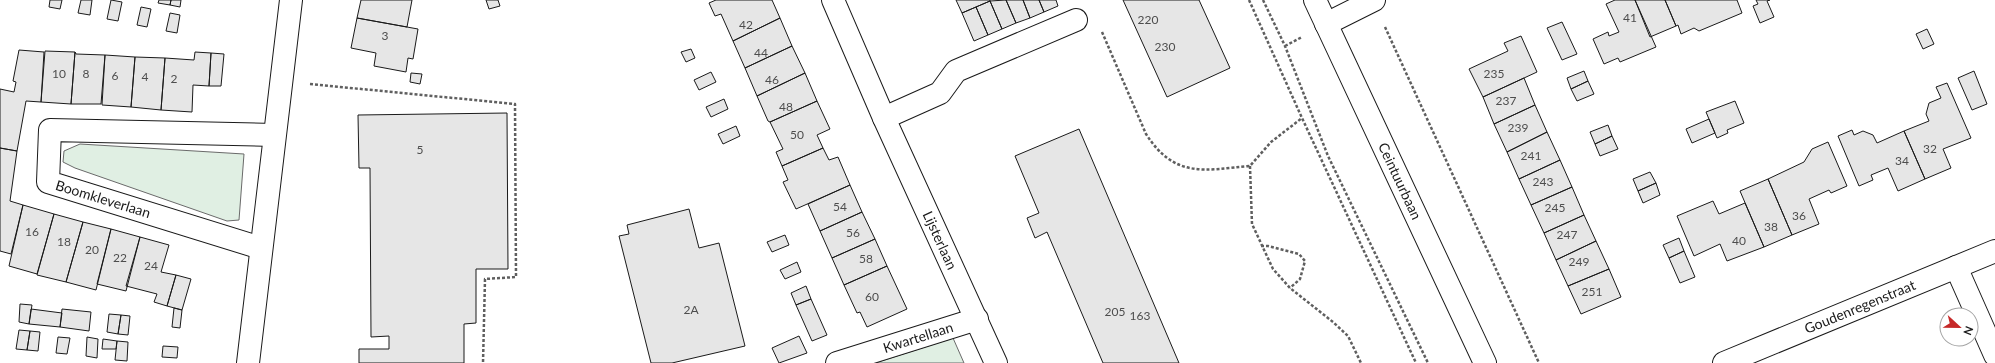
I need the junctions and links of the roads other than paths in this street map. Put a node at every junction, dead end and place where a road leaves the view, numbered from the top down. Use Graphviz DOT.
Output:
graph roads {
  1 [pos="291,0"];
  2 [pos="833,0"];
  3 [pos="1315,0"];
  4 [pos="1374,0"];
  5 [pos="1076,20"];
  6 [pos="1326,24"];
  7 [pos="884,118"];
  8 [pos="274,135"];
  9 [pos="261,248"];
  10 [pos="1995,251"];
  11 [pos="1956,268"];
  12 [pos="977,319"];
  13 [pos="1995,355"];
  14 [pos="248,363"];
  15 [pos="837,363"];
  16 [pos="996,363"];
  17 [pos="1485,363"];
  18 [pos="1724,363"];
  1 -- 8 [label="street"];
  2 -- 7 [label="street, Lijsterlaan"];
  3 -- 6 [label="street, Ceintuurbaan"];
  4 -- 6 [label="street"];
  5 -- 7 [label="street"];
  6 -- 17 [label="street, Ceintuurbaan"];
  7 -- 12 [label="street, Lijsterlaan"];
  8 -- 9 [label="street"];
  8 -- 9 [label="street, Boomkleverlaan"];
  9 -- 14 [label="street"];
  10 -- 11 [label="street, Goudenregenstraat"];
  11 -- 13 [label="street"];
  11 -- 18 [label="street, Goudenregenstraat"];
  12 -- 15 [label="street, Kwartellaan"];
  12 -- 16 [label="street, Lijsterlaan"];
}
